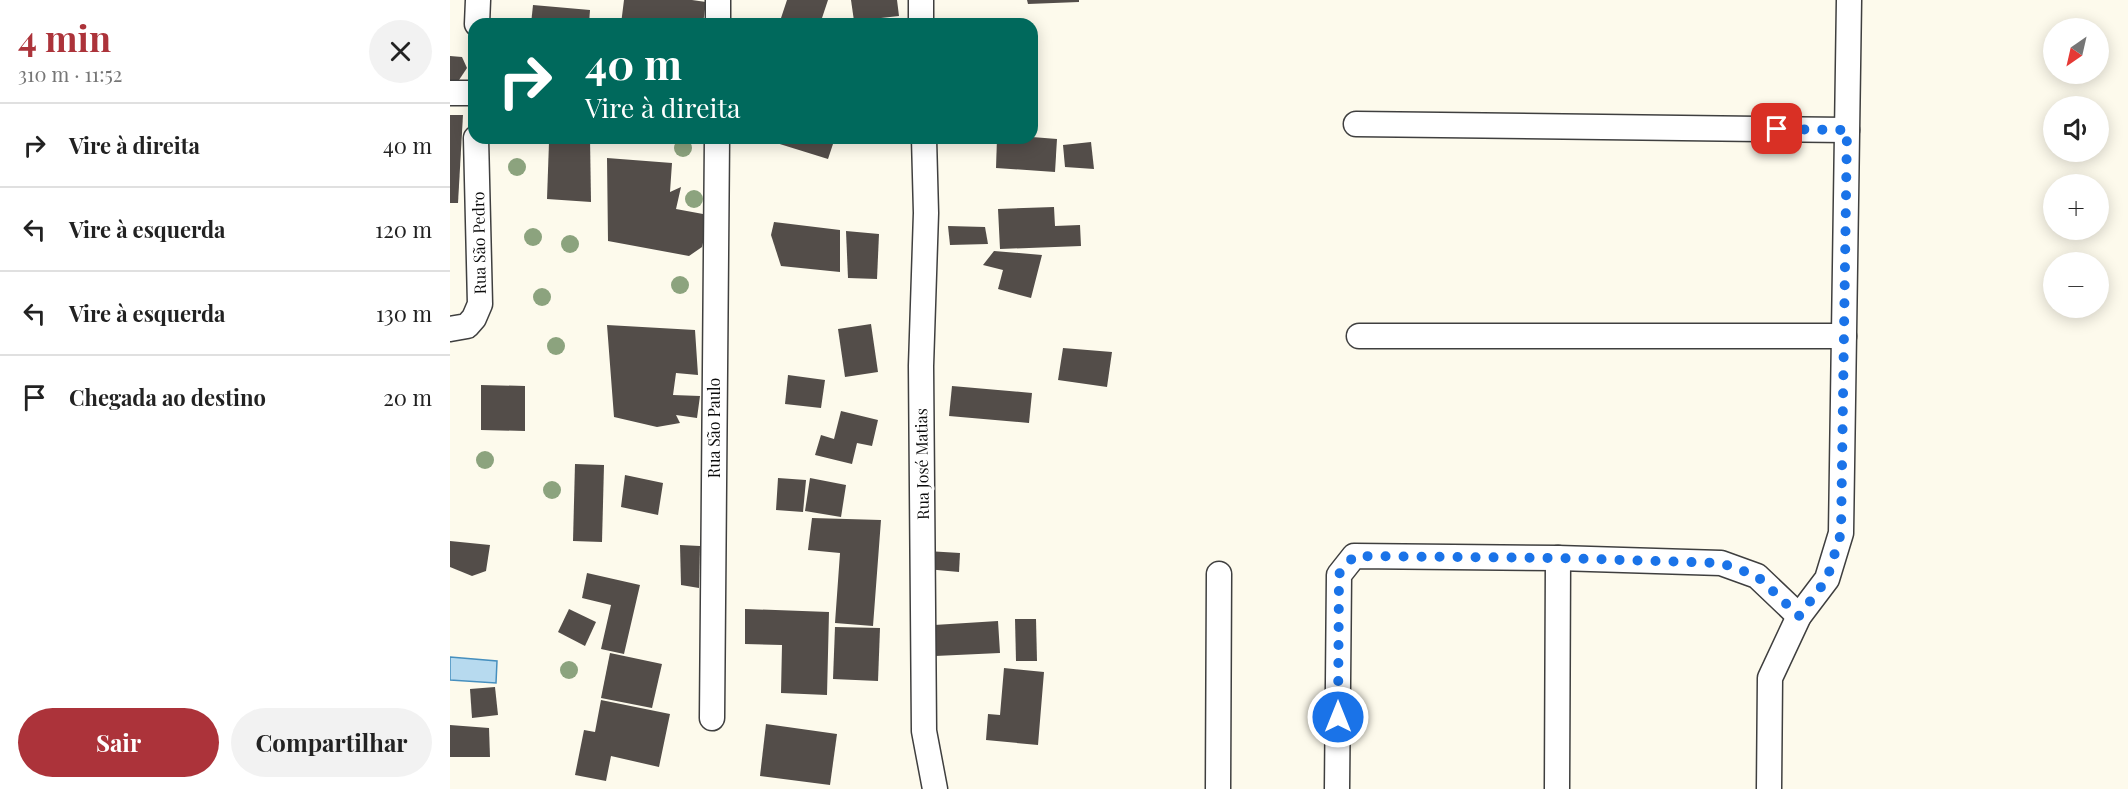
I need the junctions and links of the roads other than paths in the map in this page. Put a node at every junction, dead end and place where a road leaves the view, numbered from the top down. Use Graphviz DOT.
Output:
graph roads {
  1 [pos="478,0"];
  2 [pos="718,0"];
  3 [pos="921,0"];
  4 [pos="1849,0"];
  5 [pos="477,18"];
  6 [pos="718,18"];
  7 [pos="921,18"];
  8 [pos="450,93"];
  9 [pos="468,93"];
  10 [pos="1356,124"];
  11 [pos="1847,130"];
  12 [pos="476,144"];
  13 [pos="717,144"];
  14 [pos="924,144"];
  15 [pos="450,329"];
  16 [pos="1359,336"];
  17 [pos="1844,336"];
  18 [pos="1558,558"];
  19 [pos="1219,574"];
  20 [pos="1799,616"];
  21 [pos="712,718"];
  22 [pos="935,789"];
  23 [pos="1218,789"];
  24 [pos="1337,789"];
  25 [pos="1557,789"];
  26 [pos="1769,789"];
  1 -- 5 [label="street"];
  2 -- 6 [label="street"];
  3 -- 7 [label="street"];
  4 -- 11 [label="street"];
  8 -- 9 [label="street"];
  10 -- 11 [label="street"];
  11 -- 17 [label="street"];
  12 -- 15 [label="street, Rua São Pedro"];
  13 -- 21 [label="street, Rua São Paulo"];
  14 -- 22 [label="street, Rua José Matias"];
  16 -- 17 [label="street"];
  17 -- 20 [label="street"];
  18 -- 20 [label="street"];
  18 -- 24 [label="street"];
  18 -- 25 [label="street"];
  19 -- 23 [label="street"];
  20 -- 26 [label="street"];
}
